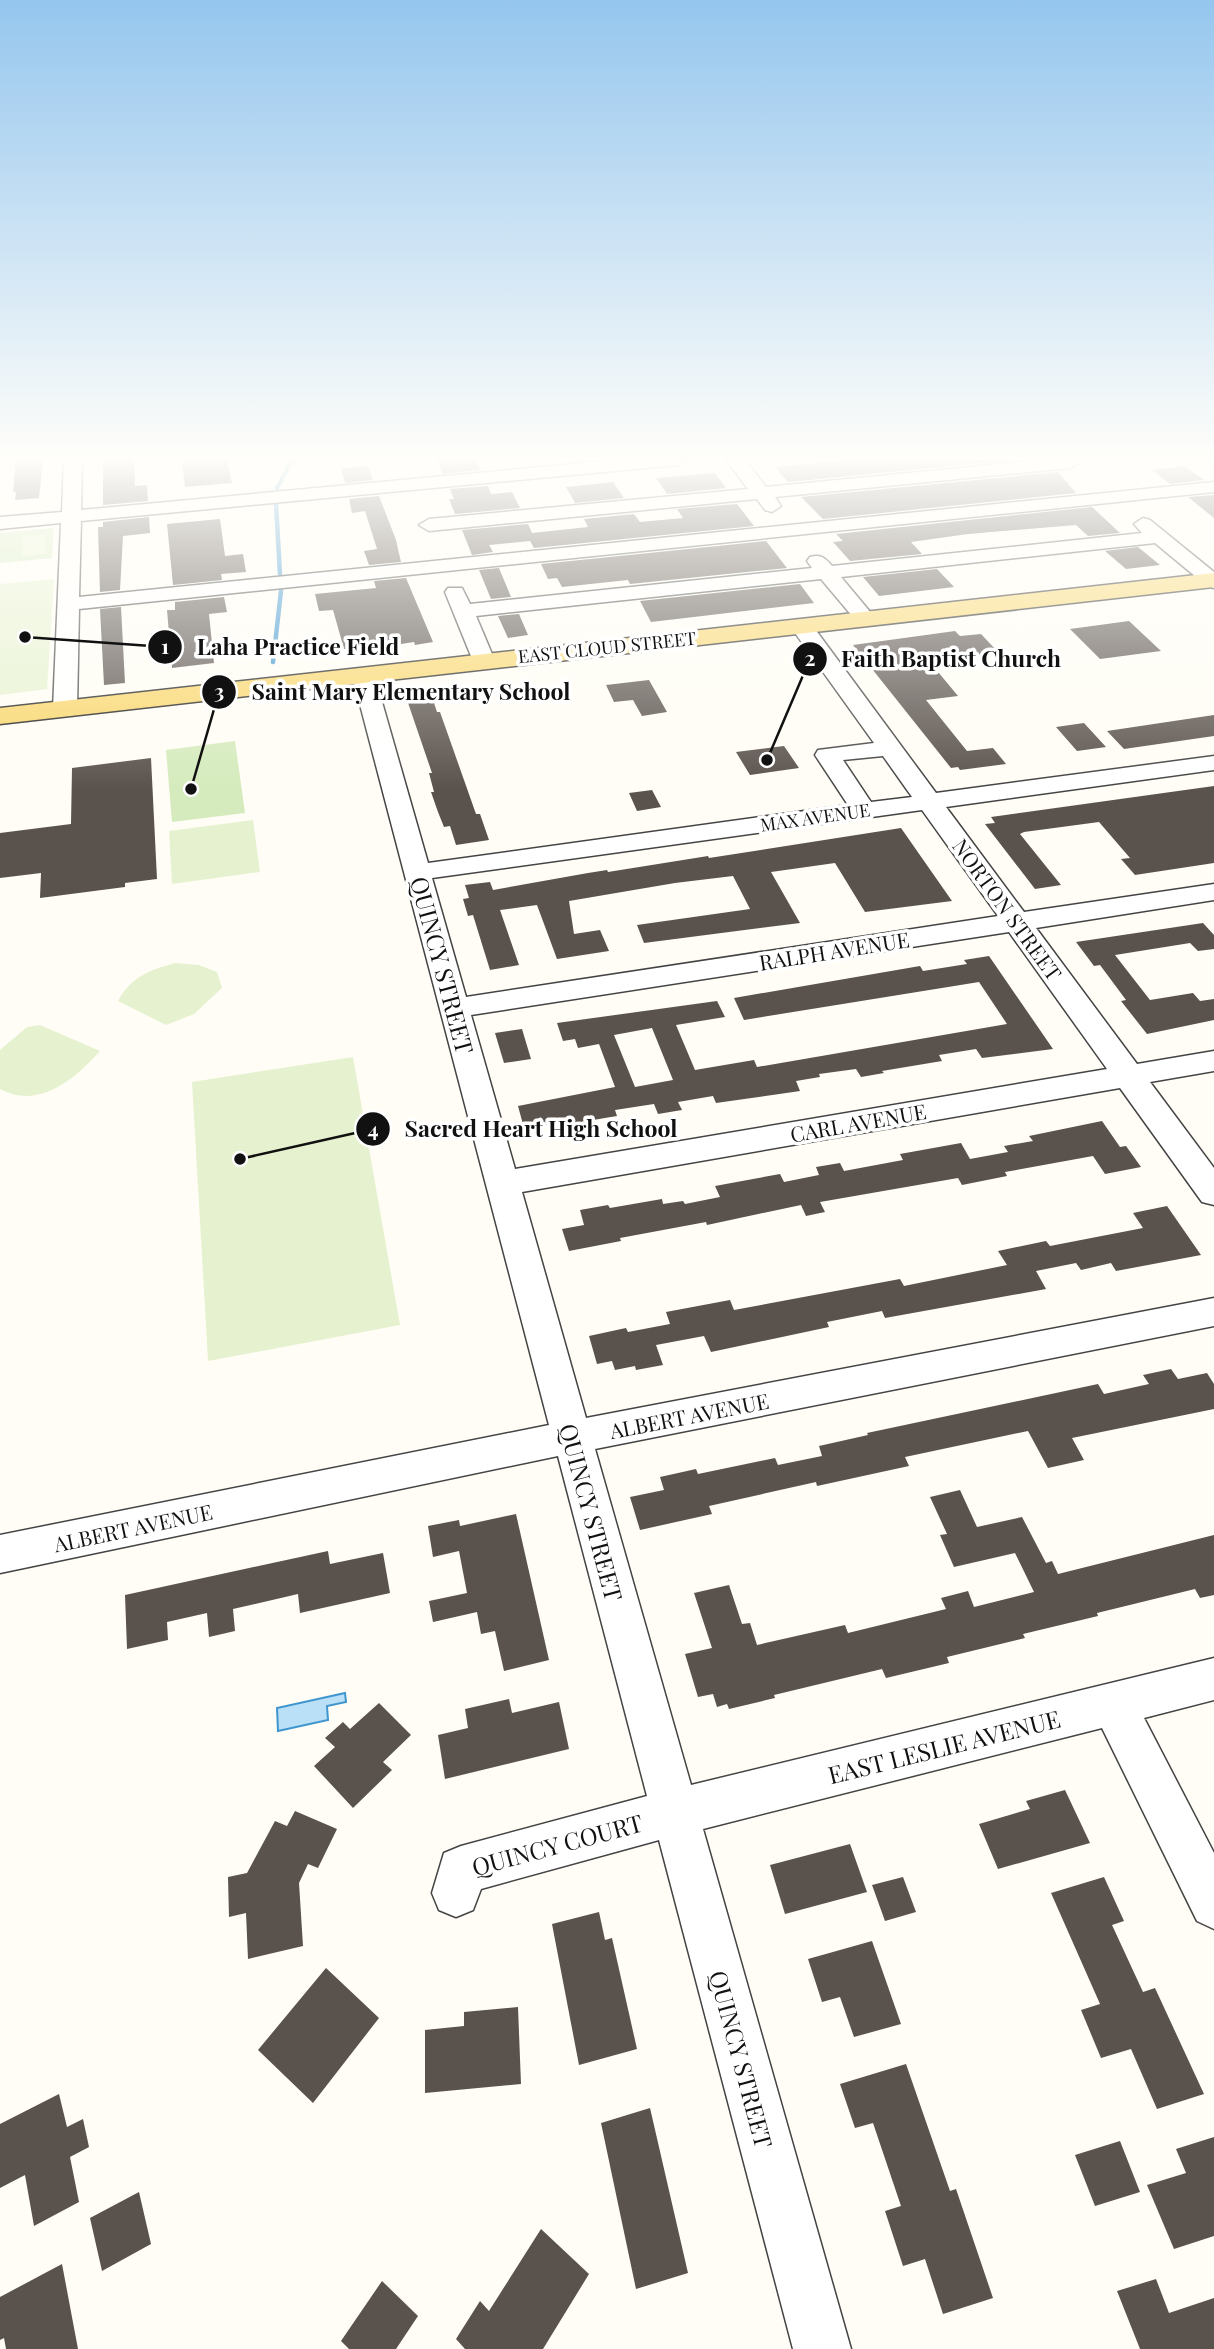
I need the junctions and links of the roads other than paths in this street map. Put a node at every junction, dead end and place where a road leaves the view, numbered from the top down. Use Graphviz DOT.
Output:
graph roads {
  1 [pos="71,570"];
  2 [pos="400,570"];
  3 [pos="446,570"];
  4 [pos="824,570"];
  5 [pos="858,570"];
  6 [pos="1199,570"];
  7 [pos="827,573"];
  8 [pos="1213,581"];
  9 [pos="71,604"];
  10 [pos="463,611"];
  11 [pos="864,619"];
  12 [pos="801,626"];
  13 [pos="484,660"];
  14 [pos="363,674"];
  15 [pos="65,709"];
  16 [pos="0,716"];
  17 [pos="889,748"];
  18 [pos="1214,763"];
  19 [pos="928,802"];
  20 [pos="864,811"];
  21 [pos="417,872"];
  22 [pos="1214,892"];
  23 [pos="1018,922"];
  24 [pos="454,1008"];
  25 [pos="1214,1061"];
  26 [pos="1129,1076"];
  27 [pos="502,1183"];
  28 [pos="1214,1193"];
  29 [pos="1214,1312"];
  30 [pos="572,1437"];
  31 [pos="0,1554"];
  32 [pos="1214,1679"];
  33 [pos="1114,1704"];
  34 [pos="675,1812"];
  35 [pos="456,1892"];
  36 [pos="1214,1904"];
  37 [pos="822,2349"];
  1 -- 9 [label="street"];
  2 -- 9 [label="street"];
  3 -- 10 [label="street"];
  4 -- 7 [label="street"];
  5 -- 7 [label="street"];
  6 -- 8 [label="street"];
  7 -- 10 [label="street"];
  7 -- 11 [label="street"];
  8 -- 11 [label="main road, EAST CLOUD STREET"];
  9 -- 15 [label="street"];
  10 -- 13 [label="street"];
  11 -- 12 [label="main road, EAST CLOUD STREET"];
  12 -- 13 [label="main road, EAST CLOUD STREET"];
  12 -- 17 [label="street, NORTON STREET"];
  13 -- 14 [label="main road, EAST CLOUD STREET"];
  14 -- 15 [label="main road, EAST CLOUD STREET"];
  14 -- 21 [label="street, QUINCY STREET"];
  15 -- 16 [label="main road, EAST CLOUD STREET"];
  17 -- 19 [label="street, NORTON STREET"];
  17 -- 20 [label="street"];
  18 -- 19 [label="street, MAX AVENUE"];
  19 -- 20 [label="street, MAX AVENUE"];
  19 -- 23 [label="street, NORTON STREET"];
  20 -- 21 [label="street, MAX AVENUE"];
  21 -- 24 [label="street, QUINCY STREET"];
  22 -- 23 [label="street, RALPH AVENUE"];
  23 -- 24 [label="street, RALPH AVENUE"];
  23 -- 26 [label="street, NORTON STREET"];
  24 -- 27 [label="street, QUINCY STREET"];
  25 -- 26 [label="street, CARL AVENUE"];
  26 -- 27 [label="street, CARL AVENUE"];
  26 -- 28 [label="street, NORTON STREET"];
  27 -- 30 [label="street, QUINCY STREET"];
  29 -- 30 [label="street, ALBERT AVENUE"];
  30 -- 31 [label="street, ALBERT AVENUE"];
  30 -- 34 [label="street, QUINCY STREET"];
  32 -- 33 [label="street, EAST LESLIE AVENUE"];
  33 -- 34 [label="street, EAST LESLIE AVENUE"];
  33 -- 36 [label="street"];
  34 -- 35 [label="street, QUINCY COURT"];
  34 -- 37 [label="street, QUINCY STREET"];
}
